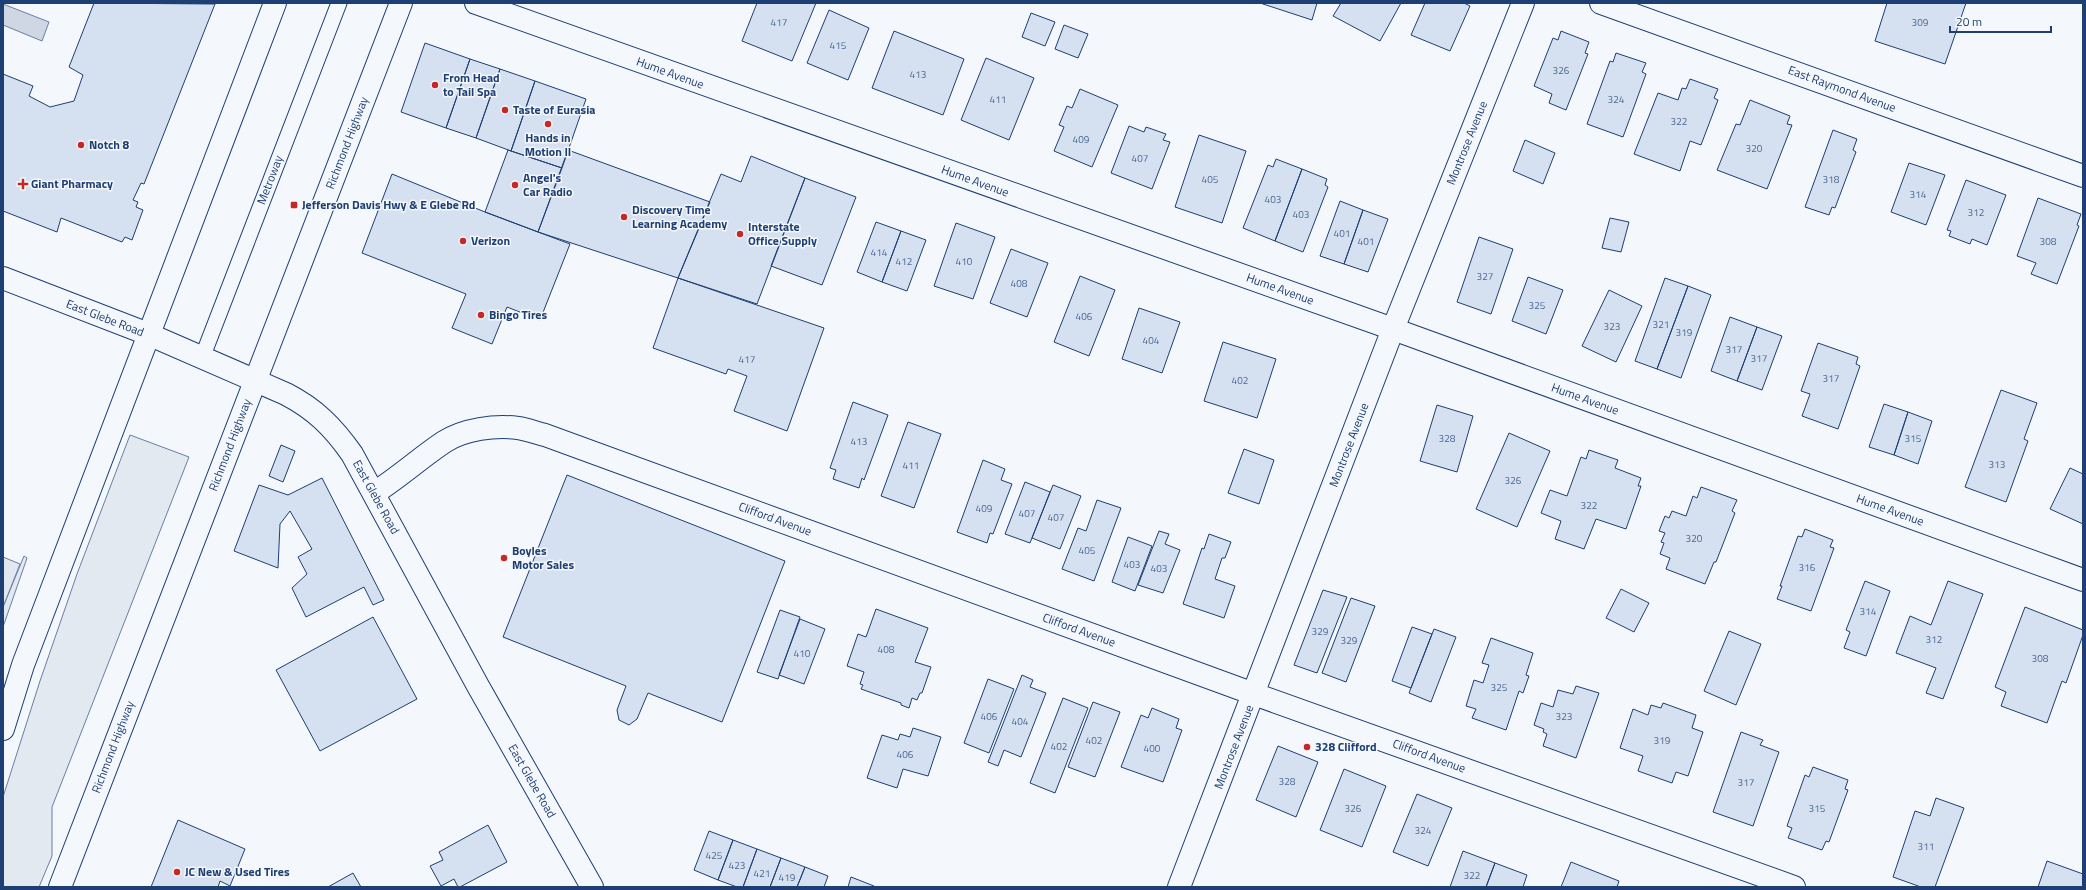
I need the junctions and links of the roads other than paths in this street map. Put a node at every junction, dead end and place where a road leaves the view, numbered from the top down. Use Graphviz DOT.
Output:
graph roads {
  1 [pos="275,3"];
  2 [pos="339,3"];
  3 [pos="401,3"];
  4 [pos="476,3"];
  5 [pos="1523,3"];
  6 [pos="1601,3"];
  7 [pos="2083,176"];
  8 [pos="3,278"];
  9 [pos="1393,329"];
  10 [pos="148,334"];
  11 [pos="202,358"];
  12 [pos="255,381"];
  13 [pos="374,493"];
  14 [pos="2083,580"];
  15 [pos="1254,694"];
  16 [pos="3,729"];
  17 [pos="60,887"];
  18 [pos="592,887"];
  19 [pos="1179,887"];
  20 [pos="1794,887"];
  1 -- 10 [label="main road"];
  2 -- 11 [label="lane, Metroway"];
  3 -- 12 [label="main road, Richmond Highway"];
  4 -- 9 [label="main road, Hume Avenue"];
  5 -- 9 [label="main road, Montrose Avenue"];
  6 -- 7 [label="main road, East Raymond Avenue"];
  8 -- 10 [label="main road, East Glebe Road"];
  9 -- 14 [label="main road, Hume Avenue"];
  9 -- 15 [label="main road, Montrose Avenue"];
  10 -- 11 [label="main road, East Glebe Road"];
  10 -- 16 [label="main road"];
  11 -- 12 [label="main road, East Glebe Road"];
  12 -- 13 [label="main road, East Glebe Road"];
  12 -- 17 [label="main road, Richmond Highway"];
  13 -- 15 [label="main road, Clifford Avenue"];
  13 -- 18 [label="main road, East Glebe Road"];
  15 -- 19 [label="main road, Montrose Avenue"];
  15 -- 20 [label="main road, Clifford Avenue"];
}
